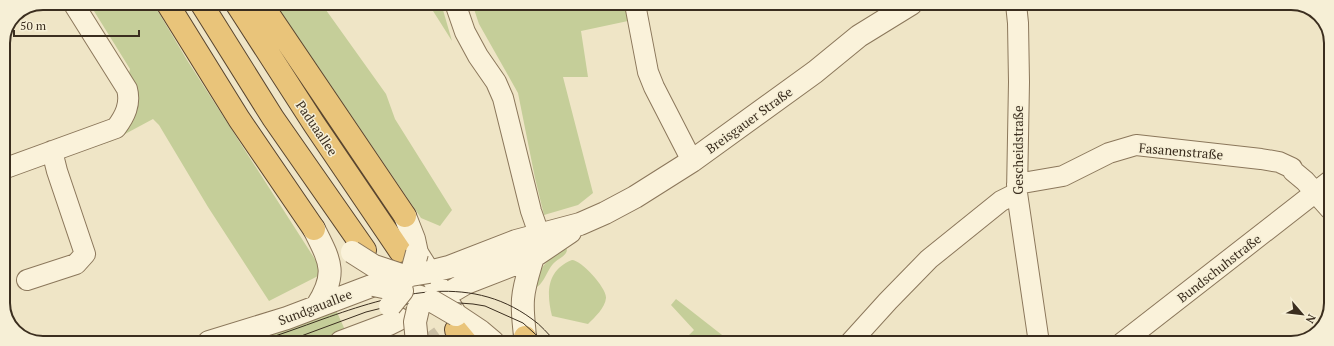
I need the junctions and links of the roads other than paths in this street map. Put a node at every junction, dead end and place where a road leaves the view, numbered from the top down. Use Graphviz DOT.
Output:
graph roads {
  1 [pos="77,10"];
  2 [pos="171,10"];
  3 [pos="205,10"];
  4 [pos="241,10"];
  5 [pos="267,10"];
  6 [pos="457,10"];
  7 [pos="636,10"];
  8 [pos="900,10"];
  9 [pos="1017,10"];
  10 [pos="52,151"];
  11 [pos="692,161"];
  12 [pos="10,166"];
  13 [pos="1323,187"];
  14 [pos="1017,189"];
  15 [pos="405,216"];
  16 [pos="314,230"];
  17 [pos="540,246"];
  18 [pos="411,248"];
  19 [pos="358,251"];
  20 [pos="27,280"];
  21 [pos="428,287"];
  22 [pos="317,306"];
  23 [pos="470,332"];
  24 [pos="228,336"];
  25 [pos="352,336"];
  26 [pos="416,336"];
  27 [pos="525,336"];
  28 [pos="856,336"];
  29 [pos="1038,336"];
  30 [pos="1131,336"];
  1 -- 10 [label="street"];
  2 -- 16 [label="highway"];
  3 -- 19 [label="highway"];
  4 -- 18 [label="highway, Paduaallee"];
  5 -- 15 [label="highway"];
  6 -- 17 [label="street"];
  7 -- 11 [label="street"];
  8 -- 11 [label="street, Breisgauer Straße"];
  9 -- 14 [label="street, Gescheidstraße"];
  10 -- 12 [label="street"];
  10 -- 20 [label="street"];
  11 -- 17 [label="street, Breisgauer Straße"];
  13 -- 14 [label="street, Fasanenstraße"];
  13 -- 30 [label="street, Bundschuhstraße"];
  14 -- 28 [label="street, Fasanenstraße"];
  14 -- 29 [label="street, Gescheidstraße"];
  15 -- 18 [label="street"];
  16 -- 19 [label="street"];
  16 -- 22 [label="street"];
  17 -- 21 [label="street, Breisgauer Straße"];
  17 -- 27 [label="street"];
  18 -- 21 [label="street"];
  19 -- 21 [label="street, bridge"];
  21 -- 22 [label="street, Sundgauallee, bridge"];
  21 -- 23 [label="street, bridge"];
  21 -- 25 [label="street, Breisgauer Straße"];
  21 -- 26 [label="street, bridge"];
  22 -- 24 [label="street, Sundgauallee"];
}
